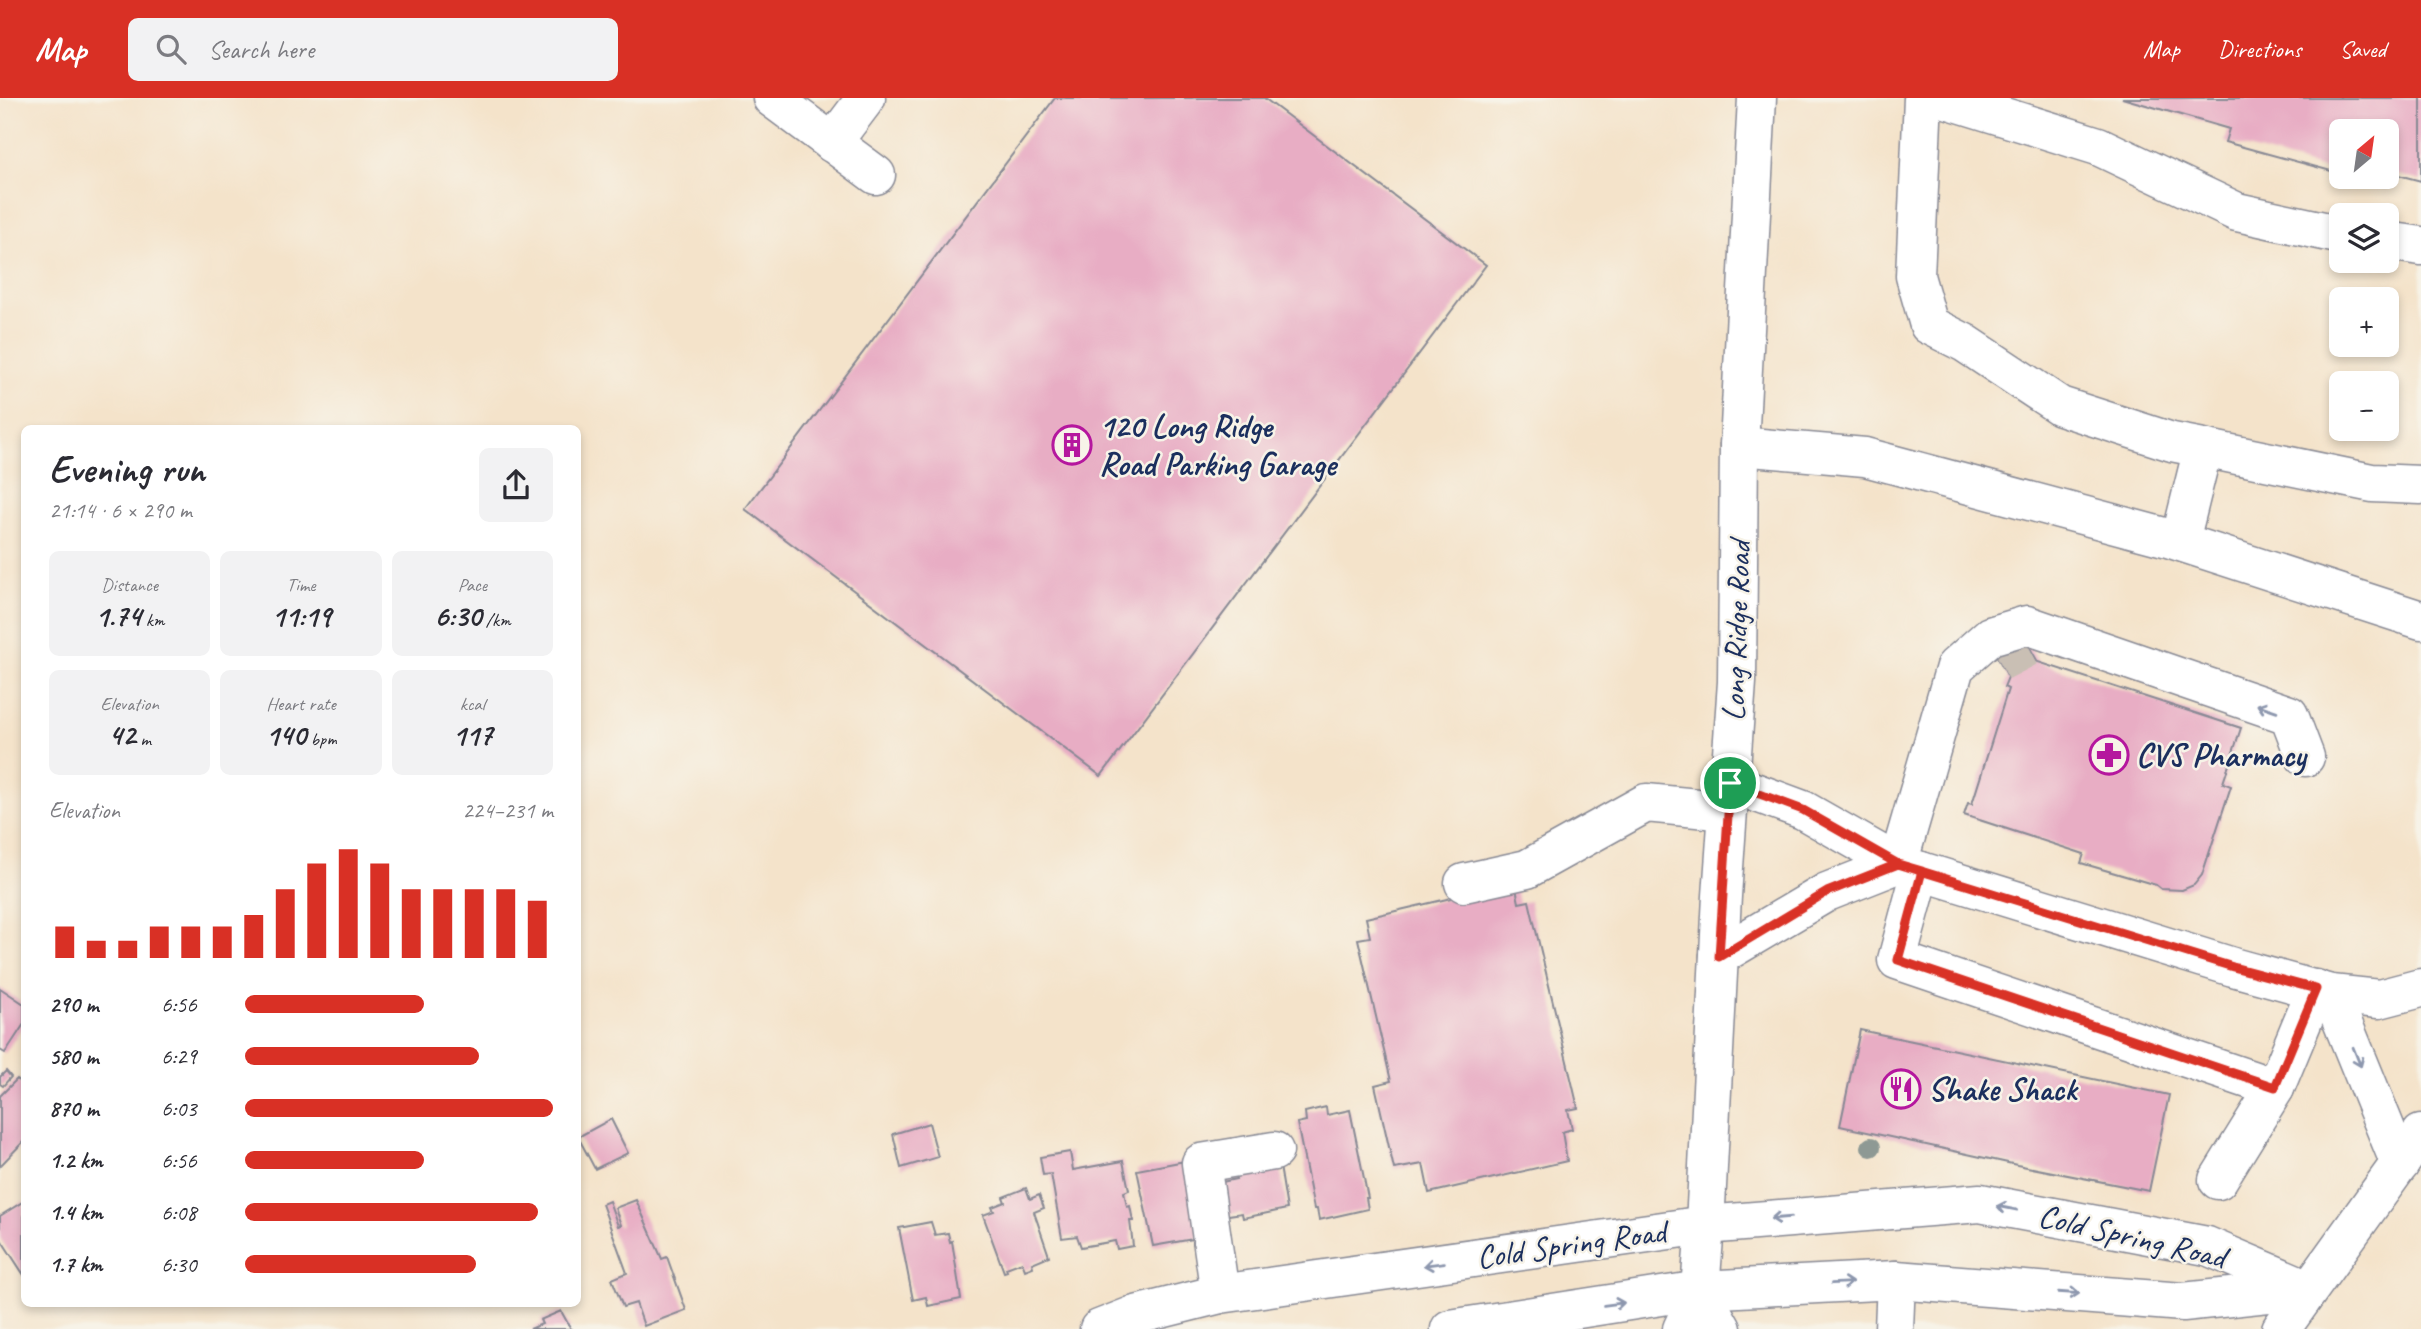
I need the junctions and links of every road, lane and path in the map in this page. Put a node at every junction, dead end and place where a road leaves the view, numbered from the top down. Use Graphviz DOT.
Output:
graph roads {
  1 [pos="772,98"];
  2 [pos="866,98"];
  3 [pos="1757,98"];
  4 [pos="1923,98"];
  5 [pos="1943,98"];
  6 [pos="832,143"];
  7 [pos="876,175"];
  8 [pos="2329,232"];
  9 [pos="2399,243"];
  10 [pos="2421,246"];
  11 [pos="1739,446"];
  12 [pos="2203,449"];
  13 [pos="2421,485"];
  14 [pos="2180,541"];
  15 [pos="2421,620"];
  16 [pos="2305,757"];
  17 [pos="1729,797"];
  18 [pos="1910,867"];
  19 [pos="1464,883"];
  20 [pos="1719,957"];
  21 [pos="2421,988"];
  22 [pos="2324,991"];
  23 [pos="2275,1087"];
  24 [pos="2410,1149"];
  25 [pos="1274,1151"];
  26 [pos="2218,1180"];
  27 [pos="1705,1225"];
  28 [pos="1896,1280"];
  29 [pos="2308,1289"];
  30 [pos="1700,1290"];
  31 [pos="1220,1294"];
  32 [pos="1099,1329"];
  33 [pos="1450,1329"];
  34 [pos="1682,1329"];
  35 [pos="1722,1329"];
  36 [pos="1894,1329"];
  37 [pos="2280,1329"];
  1 -- 6 [label="main road"];
  2 -- 6 [label="main road"];
  3 -- 11 [label="main road, Long Ridge Road"];
  4 -- 12 [label="main road"];
  5 -- 8 [label="main road"];
  6 -- 7 [label="main road"];
  9 -- 10 [label="main road"];
  11 -- 14 [label="main road"];
  11 -- 17 [label="main road, Long Ridge Road"];
  12 -- 13 [label="main road"];
  12 -- 14 [label="main road"];
  14 -- 15 [label="main road"];
  16 -- 18 [label="main road, one-way"];
  17 -- 18 [label="main road"];
  17 -- 19 [label="main road"];
  17 -- 20 [label="main road, Long Ridge Road"];
  18 -- 20 [label="main road"];
  18 -- 22 [label="main road"];
  18 -- 23 [label="main road"];
  20 -- 27 [label="main road, Long Ridge Road"];
  21 -- 22 [label="main road"];
  22 -- 23 [label="main road"];
  22 -- 24 [label="main road, one-way"];
  23 -- 26 [label="main road"];
  24 -- 29 [label="main road"];
  25 -- 31 [label="main road"];
  29 -- 27 [label="main road, Cold Spring Road, one-way"];
  27 -- 30 [label="main road, Long Ridge Road"];
  27 -- 31 [label="main road, Cold Spring Road, one-way"];
  28 -- 29 [label="main road, Cold Spring Road, one-way"];
  30 -- 28 [label="main road, Cold Spring Road, one-way"];
  28 -- 36 [label="main road"];
  29 -- 37 [label="main road"];
  33 -- 30 [label="main road, Cold Spring Road, one-way"];
  30 -- 34 [label="main road, Long Ridge Road"];
  30 -- 35 [label="main road"];
  31 -- 32 [label="main road, Cold Spring Road"];
}
